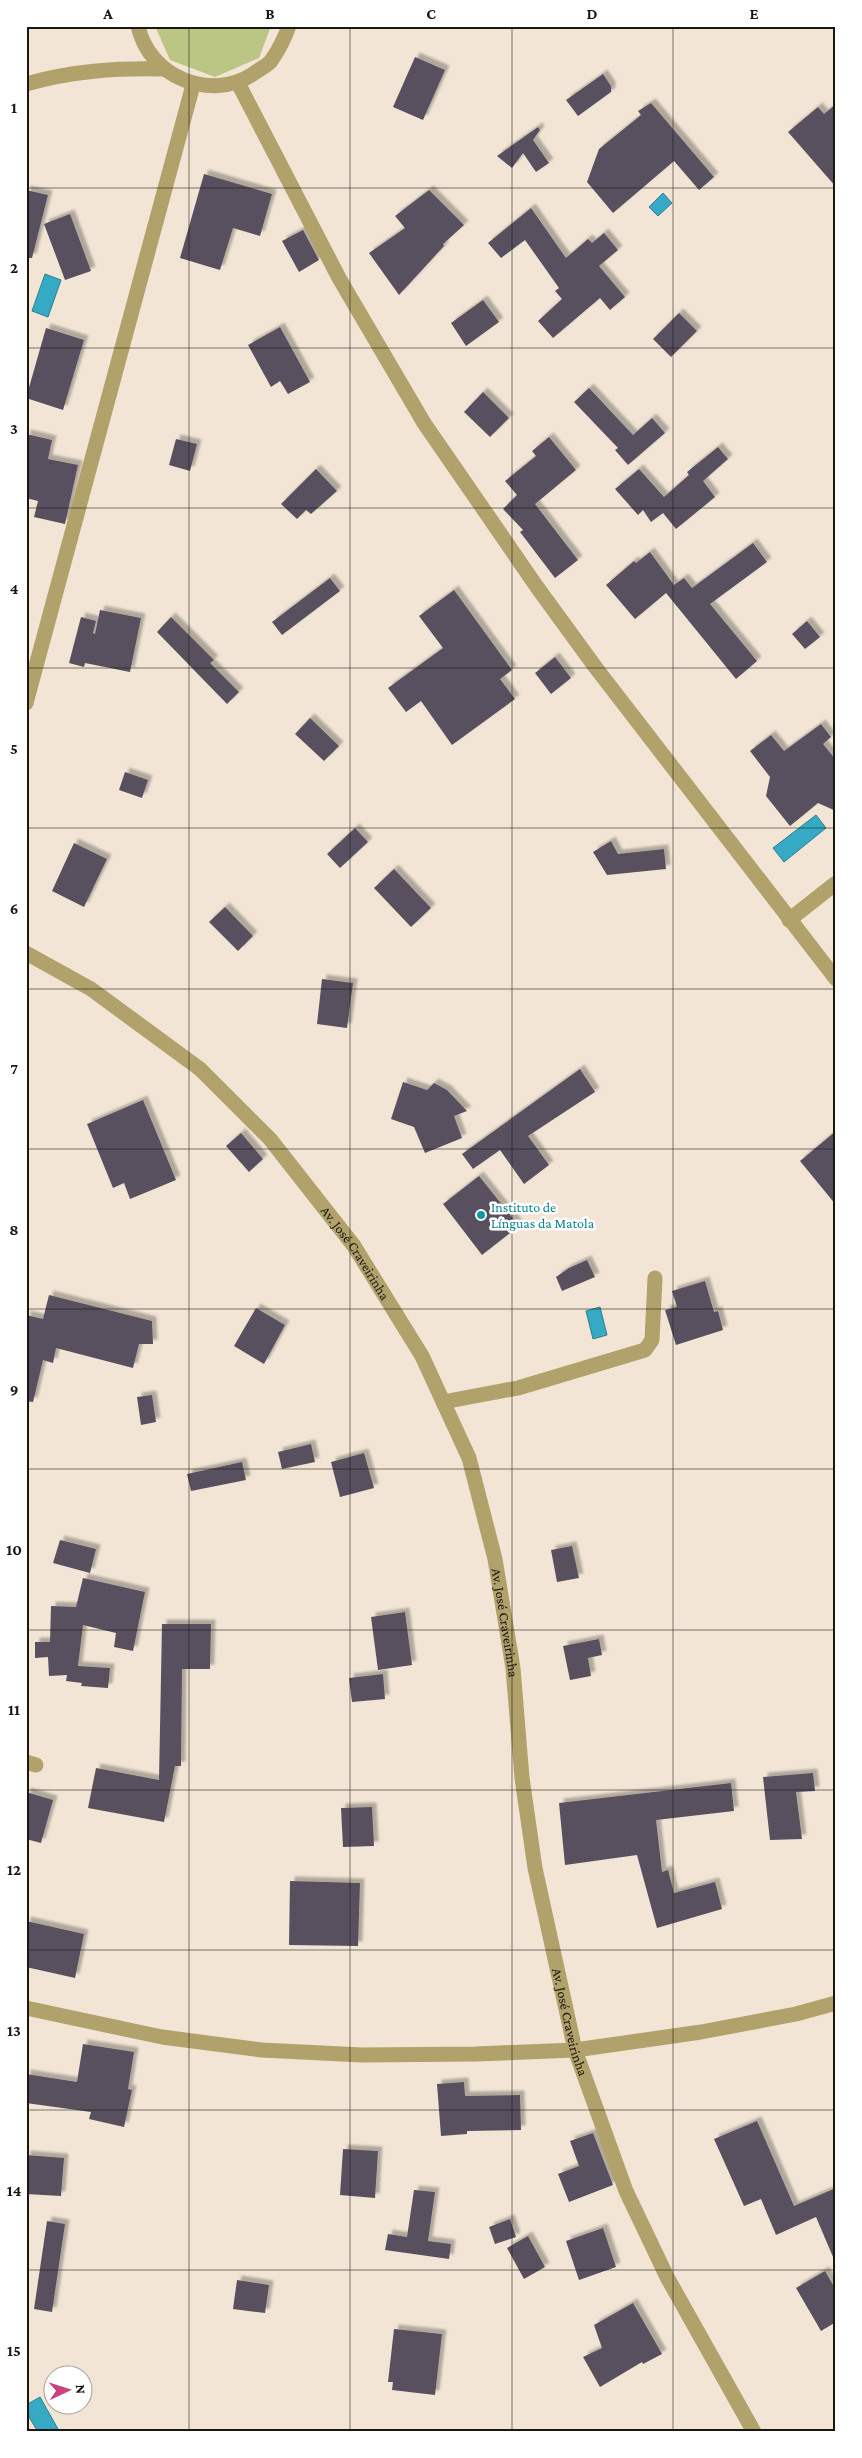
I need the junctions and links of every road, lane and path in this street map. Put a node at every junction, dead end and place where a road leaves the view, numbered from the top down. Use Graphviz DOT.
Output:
graph roads {
  1 [pos="138,26"];
  2 [pos="289,26"];
  3 [pos="162,69"];
  4 [pos="26,84"];
  5 [pos="238,84"];
  6 [pos="193,85"];
  7 [pos="26,704"];
  8 [pos="836,884"];
  9 [pos="789,920"];
  10 [pos="26,953"];
  11 [pos="836,979"];
  12 [pos="655,1278"];
  13 [pos="443,1402"];
  14 [pos="836,2003"];
  15 [pos="26,2008"];
  16 [pos="575,2050"];
  17 [pos="754,2432"];
  1 -- 3 [label="street"];
  2 -- 5 [label="street"];
  3 -- 4 [label="street"];
  3 -- 6 [label="street"];
  5 -- 6 [label="street"];
  5 -- 9 [label="street"];
  6 -- 7 [label="street"];
  8 -- 9 [label="street"];
  9 -- 11 [label="street"];
  10 -- 13 [label="street, Av. José Craveirinha"];
  12 -- 13 [label="street"];
  13 -- 16 [label="street, Av. José Craveirinha"];
  14 -- 16 [label="street"];
  15 -- 16 [label="street"];
  16 -- 17 [label="street, Av. José Craveirinha"];
}
